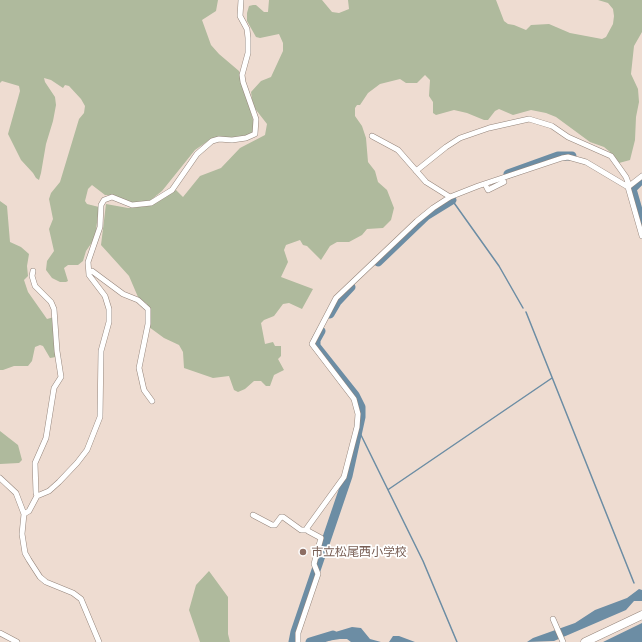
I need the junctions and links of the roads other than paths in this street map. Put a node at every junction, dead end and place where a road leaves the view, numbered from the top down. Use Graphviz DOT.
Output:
graph roads {
  1 [pos="241,0"];
  2 [pos="372,136"];
  3 [pos="416,171"];
  4 [pos="642,176"];
  5 [pos="504,182"];
  6 [pos="485,184"];
  7 [pos="628,186"];
  8 [pos="450,197"];
  9 [pos="642,236"];
  10 [pos="33,271"];
  11 [pos="90,272"];
  12 [pos="152,401"];
  13 [pos="0,478"];
  14 [pos="37,496"];
  15 [pos="24,514"];
  16 [pos="253,515"];
  17 [pos="306,530"];
  18 [pos="642,615"];
  19 [pos="554,619"];
  20 [pos="0,633"];
  21 [pos="297,640"];
  22 [pos="563,641"];
  23 [pos="17,642"];
  24 [pos="99,642"];
  25 [pos="585,642"];
  1 -- 11 [label="street"];
  2 -- 3 [label="street"];
  3 -- 7 [label="street"];
  3 -- 8 [label="street"];
  4 -- 7 [label="street"];
  5 -- 6 [label="street"];
  6 -- 7 [label="street"];
  6 -- 8 [label="street"];
  7 -- 9 [label="street"];
  8 -- 17 [label="street"];
  10 -- 14 [label="street"];
  11 -- 12 [label="street"];
  11 -- 14 [label="street"];
  13 -- 15 [label="street"];
  14 -- 15 [label="street"];
  15 -- 24 [label="street"];
  16 -- 17 [label="street"];
  17 -- 21 [label="street"];
  18 -- 25 [label="highway"];
  19 -- 22 [label="street"];
  20 -- 23 [label="street"];
}
